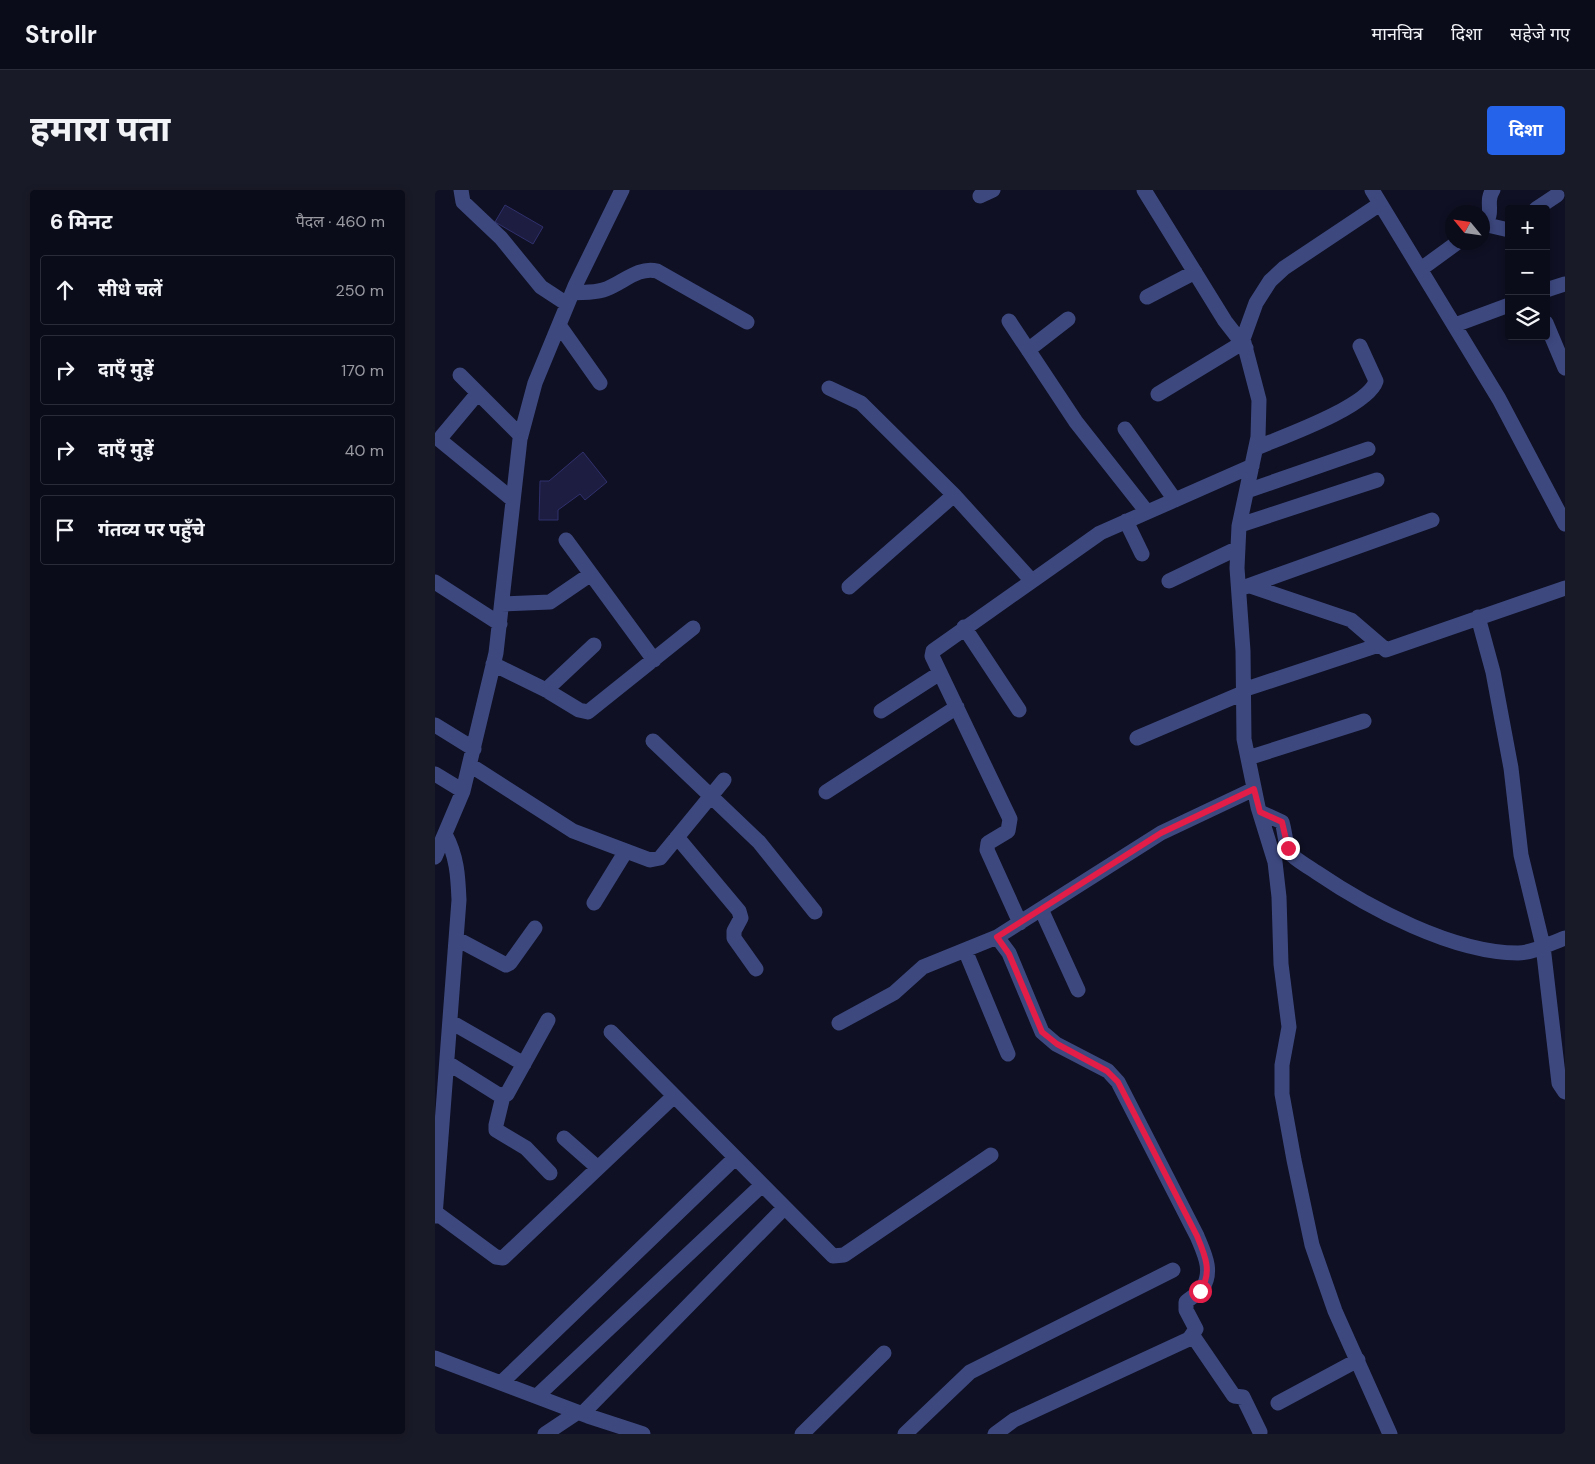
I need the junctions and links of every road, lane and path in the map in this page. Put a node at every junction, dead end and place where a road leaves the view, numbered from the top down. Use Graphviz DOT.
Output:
graph roads {
  1 [pos="461,190"];
  2 [pos="623,190"];
  3 [pos="1144,190"];
  4 [pos="1372,190"];
  5 [pos="1493,190"];
  6 [pos="1557,195"];
  7 [pos="1380,204"];
  8 [pos="1490,205"];
  9 [pos="1542,205"];
  10 [pos="1490,226"];
  11 [pos="1505,229"];
  12 [pos="1447,250"];
  13 [pos="1421,269"];
  14 [pos="1195,272"];
  15 [pos="1565,284"];
  16 [pos="1550,289"];
  17 [pos="1147,297"];
  18 [pos="570,299"];
  19 [pos="1505,306"];
  20 [pos="1069,319"];
  21 [pos="747,322"];
  22 [pos="1009,322"];
  23 [pos="559,325"];
  24 [pos="1455,325"];
  25 [pos="1550,332"];
  26 [pos="1244,346"];
  27 [pos="1360,346"];
  28 [pos="1029,350"];
  29 [pos="1565,368"];
  30 [pos="460,375"];
  31 [pos="600,383"];
  32 [pos="829,388"];
  33 [pos="478,393"];
  34 [pos="1158,394"];
  35 [pos="1125,429"];
  36 [pos="521,436"];
  37 [pos="1256,448"];
  38 [pos="1368,449"];
  39 [pos="1252,466"];
  40 [pos="1377,480"];
  41 [pos="1247,491"];
  42 [pos="954,494"];
  43 [pos="513,500"];
  44 [pos="1175,500"];
  45 [pos="1147,512"];
  46 [pos="1432,520"];
  47 [pos="1127,521"];
  48 [pos="1565,524"];
  49 [pos="1240,525"];
  50 [pos="566,540"];
  51 [pos="1238,548"];
  52 [pos="1142,554"];
  53 [pos="591,574"];
  54 [pos="1031,580"];
  55 [pos="1169,581"];
  56 [pos="435,582"];
  57 [pos="849,586"];
  58 [pos="1244,587"];
  59 [pos="1565,588"];
  60 [pos="502,604"];
  61 [pos="1477,617"];
  62 [pos="500,624"];
  63 [pos="964,627"];
  64 [pos="693,628"];
  65 [pos="594,645"];
  66 [pos="1379,645"];
  67 [pos="654,660"];
  68 [pos="493,664"];
  69 [pos="940,673"];
  70 [pos="546,690"];
  71 [pos="1243,692"];
  72 [pos="957,707"];
  73 [pos="1019,710"];
  74 [pos="881,711"];
  75 [pos="1364,721"];
  76 [pos="435,725"];
  77 [pos="1137,738"];
  78 [pos="653,741"];
  79 [pos="474,748"];
  80 [pos="1248,758"];
  81 [pos="470,765"];
  82 [pos="435,774"];
  83 [pos="724,780"];
  84 [pos="1254,789"];
  85 [pos="463,791"];
  86 [pos="826,792"];
  87 [pos="711,796"];
  88 [pos="1260,812"];
  89 [pos="445,834"];
  90 [pos="677,837"];
  91 [pos="626,851"];
  92 [pos="435,855"];
  93 [pos="594,904"];
  94 [pos="1041,909"];
  95 [pos="815,912"];
  96 [pos="1020,923"];
  97 [pos="535,928"];
  98 [pos="997,937"];
  99 [pos="1565,938"];
  100 [pos="457,939"];
  101 [pos="1543,946"];
  102 [pos="965,950"];
  103 [pos="756,969"];
  104 [pos="1078,990"];
  105 [pos="548,1020"];
  106 [pos="451,1022"];
  107 [pos="839,1023"];
  108 [pos="611,1032"];
  109 [pos="1008,1054"];
  110 [pos="448,1063"];
  111 [pos="524,1064"];
  112 [pos="1565,1092"];
  113 [pos="503,1096"];
  114 [pos="674,1096"];
  115 [pos="564,1138"];
  116 [pos="991,1155"];
  117 [pos="735,1158"];
  118 [pos="598,1168"];
  119 [pos="550,1173"];
  120 [pos="762,1185"];
  121 [pos="784,1208"];
  122 [pos="435,1212"];
  123 [pos="435,1216"];
  124 [pos="1173,1270"];
  125 [pos="1193,1336"];
  126 [pos="884,1353"];
  127 [pos="435,1358"];
  128 [pos="1358,1360"];
  129 [pos="502,1382"];
  130 [pos="537,1396"];
  131 [pos="1278,1403"];
  132 [pos="580,1413"];
  133 [pos="610,1430"];
  134 [pos="1260,1432"];
  135 [pos="545,1434"];
  136 [pos="643,1434"];
  137 [pos="802,1434"];
  138 [pos="905,1434"];
  139 [pos="995,1434"];
  140 [pos="1390,1434"];
  1 -- 18 [label="street"];
  2 -- 18 [label="street"];
  3 -- 14 [label="street"];
  4 -- 7 [label="street"];
  5 -- 8 [label="street"];
  6 -- 9 [label="street"];
  7 -- 13 [label="street"];
  7 -- 26 [label="street"];
  10 -- 11 [label="street"];
  12 -- 13 [label="street"];
  13 -- 24 [label="street"];
  14 -- 17 [label="street"];
  14 -- 26 [label="street"];
  15 -- 16 [label="street"];
  18 -- 21 [label="street"];
  18 -- 23 [label="street"];
  19 -- 24 [label="street"];
  20 -- 28 [label="street"];
  22 -- 28 [label="street"];
  23 -- 31 [label="street"];
  23 -- 36 [label="street"];
  24 -- 48 [label="street"];
  25 -- 29 [label="street"];
  26 -- 34 [label="street"];
  26 -- 37 [label="street"];
  27 -- 37 [label="street"];
  28 -- 45 [label="street"];
  30 -- 33 [label="street"];
  32 -- 42 [label="street"];
  33 -- 36 [label="street"];
  33 -- 43 [label="street"];
  35 -- 44 [label="street"];
  36 -- 43 [label="street"];
  37 -- 39 [label="street"];
  38 -- 41 [label="street"];
  39 -- 41 [label="street"];
  39 -- 44 [label="street"];
  40 -- 49 [label="street"];
  41 -- 49 [label="street"];
  42 -- 54 [label="street"];
  42 -- 57 [label="street"];
  43 -- 60 [label="street"];
  44 -- 45 [label="street"];
  45 -- 47 [label="street"];
  46 -- 58 [label="street"];
  47 -- 52 [label="street"];
  47 -- 54 [label="street"];
  49 -- 51 [label="street"];
  50 -- 53 [label="street"];
  51 -- 55 [label="street"];
  51 -- 58 [label="street"];
  53 -- 60 [label="street"];
  53 -- 67 [label="street"];
  54 -- 63 [label="street"];
  56 -- 62 [label="street"];
  58 -- 66 [label="street"];
  58 -- 71 [label="street"];
  59 -- 61 [label="street"];
  60 -- 62 [label="street"];
  61 -- 66 [label="street"];
  61 -- 101 [label="street"];
  62 -- 68 [label="street"];
  63 -- 69 [label="street"];
  63 -- 73 [label="street"];
  64 -- 67 [label="street"];
  65 -- 70 [label="street"];
  66 -- 71 [label="street"];
  67 -- 70 [label="street"];
  68 -- 70 [label="street"];
  68 -- 79 [label="street"];
  69 -- 72 [label="street"];
  69 -- 74 [label="street"];
  71 -- 77 [label="street"];
  71 -- 80 [label="street"];
  72 -- 86 [label="street"];
  72 -- 96 [label="street"];
  75 -- 80 [label="street"];
  76 -- 79 [label="street"];
  78 -- 87 [label="street"];
  79 -- 81 [label="street"];
  80 -- 84 [label="street"];
  81 -- 85 [label="street"];
  81 -- 91 [label="street"];
  82 -- 85 [label="street"];
  83 -- 87 [label="street"];
  84 -- 88 [label="street"];
  84 -- 94 [label="street"];
  85 -- 89 [label="street"];
  87 -- 90 [label="street"];
  87 -- 95 [label="street"];
  88 -- 101 [label="street"];
  88 -- 128 [label="street"];
  89 -- 92 [label="street"];
  89 -- 100 [label="street"];
  90 -- 91 [label="street"];
  90 -- 103 [label="street"];
  91 -- 93 [label="street"];
  94 -- 96 [label="street"];
  94 -- 104 [label="street"];
  96 -- 98 [label="street"];
  97 -- 100 [label="street"];
  98 -- 102 [label="street"];
  98 -- 125 [label="street"];
  99 -- 101 [label="street"];
  100 -- 106 [label="street"];
  101 -- 112 [label="street"];
  102 -- 107 [label="street"];
  102 -- 109 [label="street"];
  105 -- 111 [label="street"];
  106 -- 110 [label="street"];
  106 -- 111 [label="street"];
  108 -- 114 [label="street"];
  110 -- 113 [label="street"];
  110 -- 122 [label="street"];
  111 -- 113 [label="street"];
  113 -- 119 [label="street"];
  114 -- 117 [label="street"];
  114 -- 118 [label="street"];
  115 -- 118 [label="street"];
  116 -- 121 [label="street"];
  117 -- 120 [label="street"];
  117 -- 129 [label="street"];
  118 -- 122 [label="street"];
  120 -- 121 [label="street"];
  120 -- 130 [label="street"];
  121 -- 132 [label="street"];
  122 -- 123 [label="street"];
  124 -- 138 [label="street"];
  125 -- 134 [label="street"];
  125 -- 139 [label="street"];
  126 -- 137 [label="street"];
  127 -- 129 [label="street"];
  128 -- 131 [label="street"];
  128 -- 140 [label="street"];
  129 -- 130 [label="street"];
  130 -- 132 [label="street"];
  132 -- 133 [label="street"];
  132 -- 135 [label="street"];
  133 -- 136 [label="street"];
}
